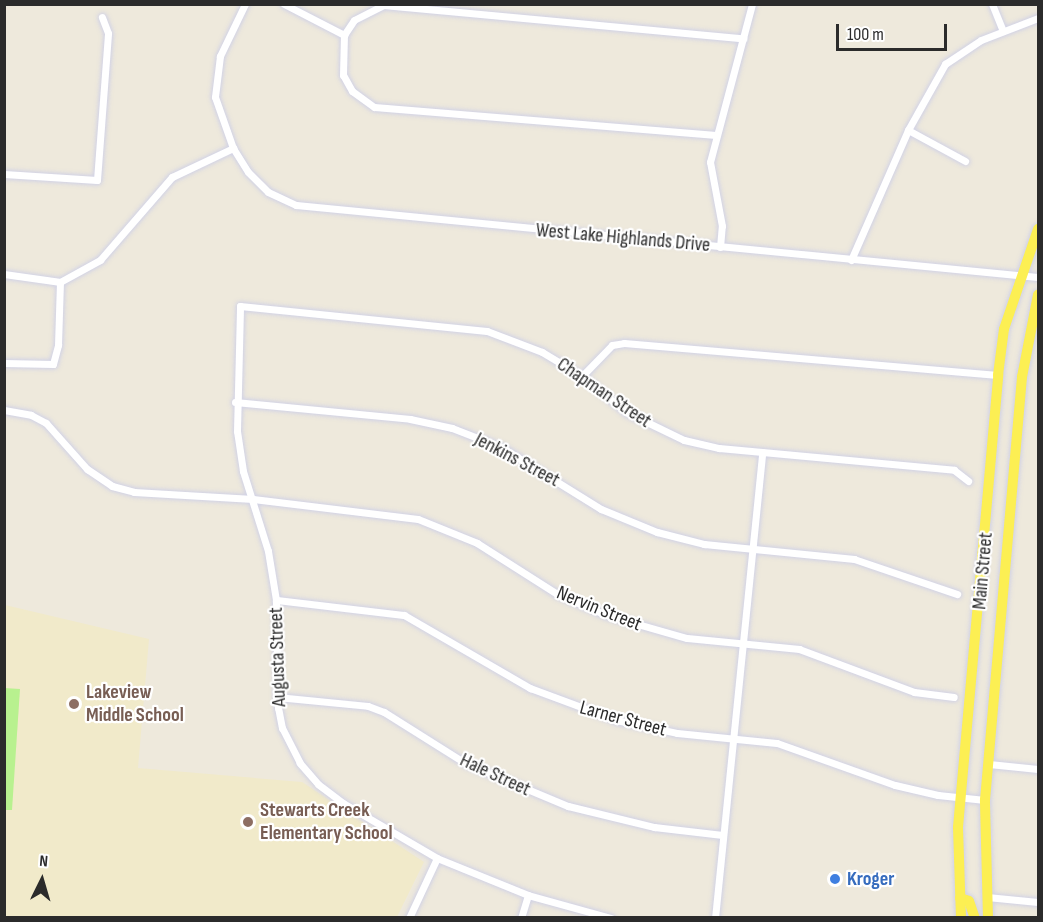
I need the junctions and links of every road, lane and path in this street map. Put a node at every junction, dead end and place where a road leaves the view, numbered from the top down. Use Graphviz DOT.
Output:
graph roads {
  1 [pos="245,4"];
  2 [pos="284,4"];
  3 [pos="752,4"];
  4 [pos="992,4"];
  5 [pos="102,17"];
  6 [pos="1038,18"];
  7 [pos="1003,31"];
  8 [pos="344,35"];
  9 [pos="743,38"];
  10 [pos="908,130"];
  11 [pos="716,135"];
  12 [pos="233,148"];
  13 [pos="965,161"];
  14 [pos="4,174"];
  15 [pos="1038,230"];
  16 [pos="720,247"];
  17 [pos="851,260"];
  18 [pos="4,274"];
  19 [pos="1021,275"];
  20 [pos="1038,277"];
  21 [pos="60,282"];
  22 [pos="1038,295"];
  23 [pos="240,306"];
  24 [pos="4,363"];
  25 [pos="998,375"];
  26 [pos="582,376"];
  27 [pos="235,402"];
  28 [pos="4,410"];
  29 [pos="762,452"];
  30 [pos="968,481"];
  31 [pos="253,499"];
  32 [pos="753,548"];
  33 [pos="957,594"];
  34 [pos="276,600"];
  35 [pos="743,645"];
  36 [pos="277,697"];
  37 [pos="954,697"];
  38 [pos="733,740"];
  39 [pos="989,764"];
  40 [pos="1038,769"];
  41 [pos="960,798"];
  42 [pos="985,800"];
  43 [pos="723,835"];
  44 [pos="437,858"];
  45 [pos="528,895"];
  46 [pos="987,897"];
  47 [pos="960,898"];
  48 [pos="1038,902"];
  49 [pos="409,918"];
  50 [pos="520,918"];
  51 [pos="611,918"];
  52 [pos="715,918"];
  53 [pos="961,918"];
  54 [pos="975,918"];
  55 [pos="988,918"];
  1 -- 12 [label="street, West Lake Highlands Drive"];
  2 -- 8 [label="street"];
  3 -- 9 [label="street"];
  4 -- 7 [label="street"];
  5 -- 14 [label="street"];
  6 -- 7 [label="street"];
  7 -- 10 [label="street"];
  8 -- 9 [label="street"];
  8 -- 11 [label="street"];
  9 -- 11 [label="street"];
  10 -- 13 [label="street"];
  10 -- 17 [label="street"];
  11 -- 16 [label="street"];
  12 -- 16 [label="street, West Lake Highlands Drive"];
  12 -- 21 [label="street"];
  15 -- 19 [label="main road, Main Street"];
  16 -- 17 [label="street, West Lake Highlands Drive"];
  17 -- 19 [label="street, West Lake Highlands Drive"];
  18 -- 21 [label="street"];
  19 -- 20 [label="street, West Lake Highlands Drive"];
  19 -- 25 [label="main road, Main Street"];
  21 -- 24 [label="street"];
  22 -- 39 [label="main road, Main Street"];
  23 -- 26 [label="street, Chapman Street"];
  23 -- 27 [label="street, Augusta Street"];
  25 -- 26 [label="street"];
  25 -- 41 [label="main road, Main Street"];
  26 -- 29 [label="street, Chapman Street"];
  27 -- 31 [label="street, Augusta Street"];
  27 -- 32 [label="street, Jenkins Street"];
  28 -- 31 [label="street, Nervin Street"];
  29 -- 30 [label="street, Chapman Street"];
  29 -- 32 [label="street"];
  31 -- 34 [label="street, Augusta Street"];
  31 -- 35 [label="street, Nervin Street"];
  32 -- 33 [label="street, Jenkins Street"];
  32 -- 35 [label="street"];
  34 -- 36 [label="street, Augusta Street"];
  34 -- 38 [label="street, Larner Street"];
  35 -- 37 [label="street, Nervin Street"];
  35 -- 38 [label="street"];
  36 -- 43 [label="street, Hale Street"];
  36 -- 44 [label="street, Augusta Street"];
  38 -- 41 [label="street, Larner Street"];
  38 -- 43 [label="street"];
  39 -- 40 [label="street"];
  39 -- 42 [label="main road, Main Street"];
  41 -- 42 [label="street, Larner Street"];
  41 -- 47 [label="main road, Main Street"];
  42 -- 46 [label="main road, Main Street"];
  43 -- 52 [label="street"];
  44 -- 45 [label="street, Augusta Street"];
  44 -- 49 [label="street"];
  45 -- 50 [label="street"];
  45 -- 51 [label="street, Augusta Street"];
  46 -- 48 [label="street"];
  46 -- 55 [label="main road, Main Street"];
  47 -- 53 [label="main road, Main Street"];
  47 -- 54 [label="main road"];
}
